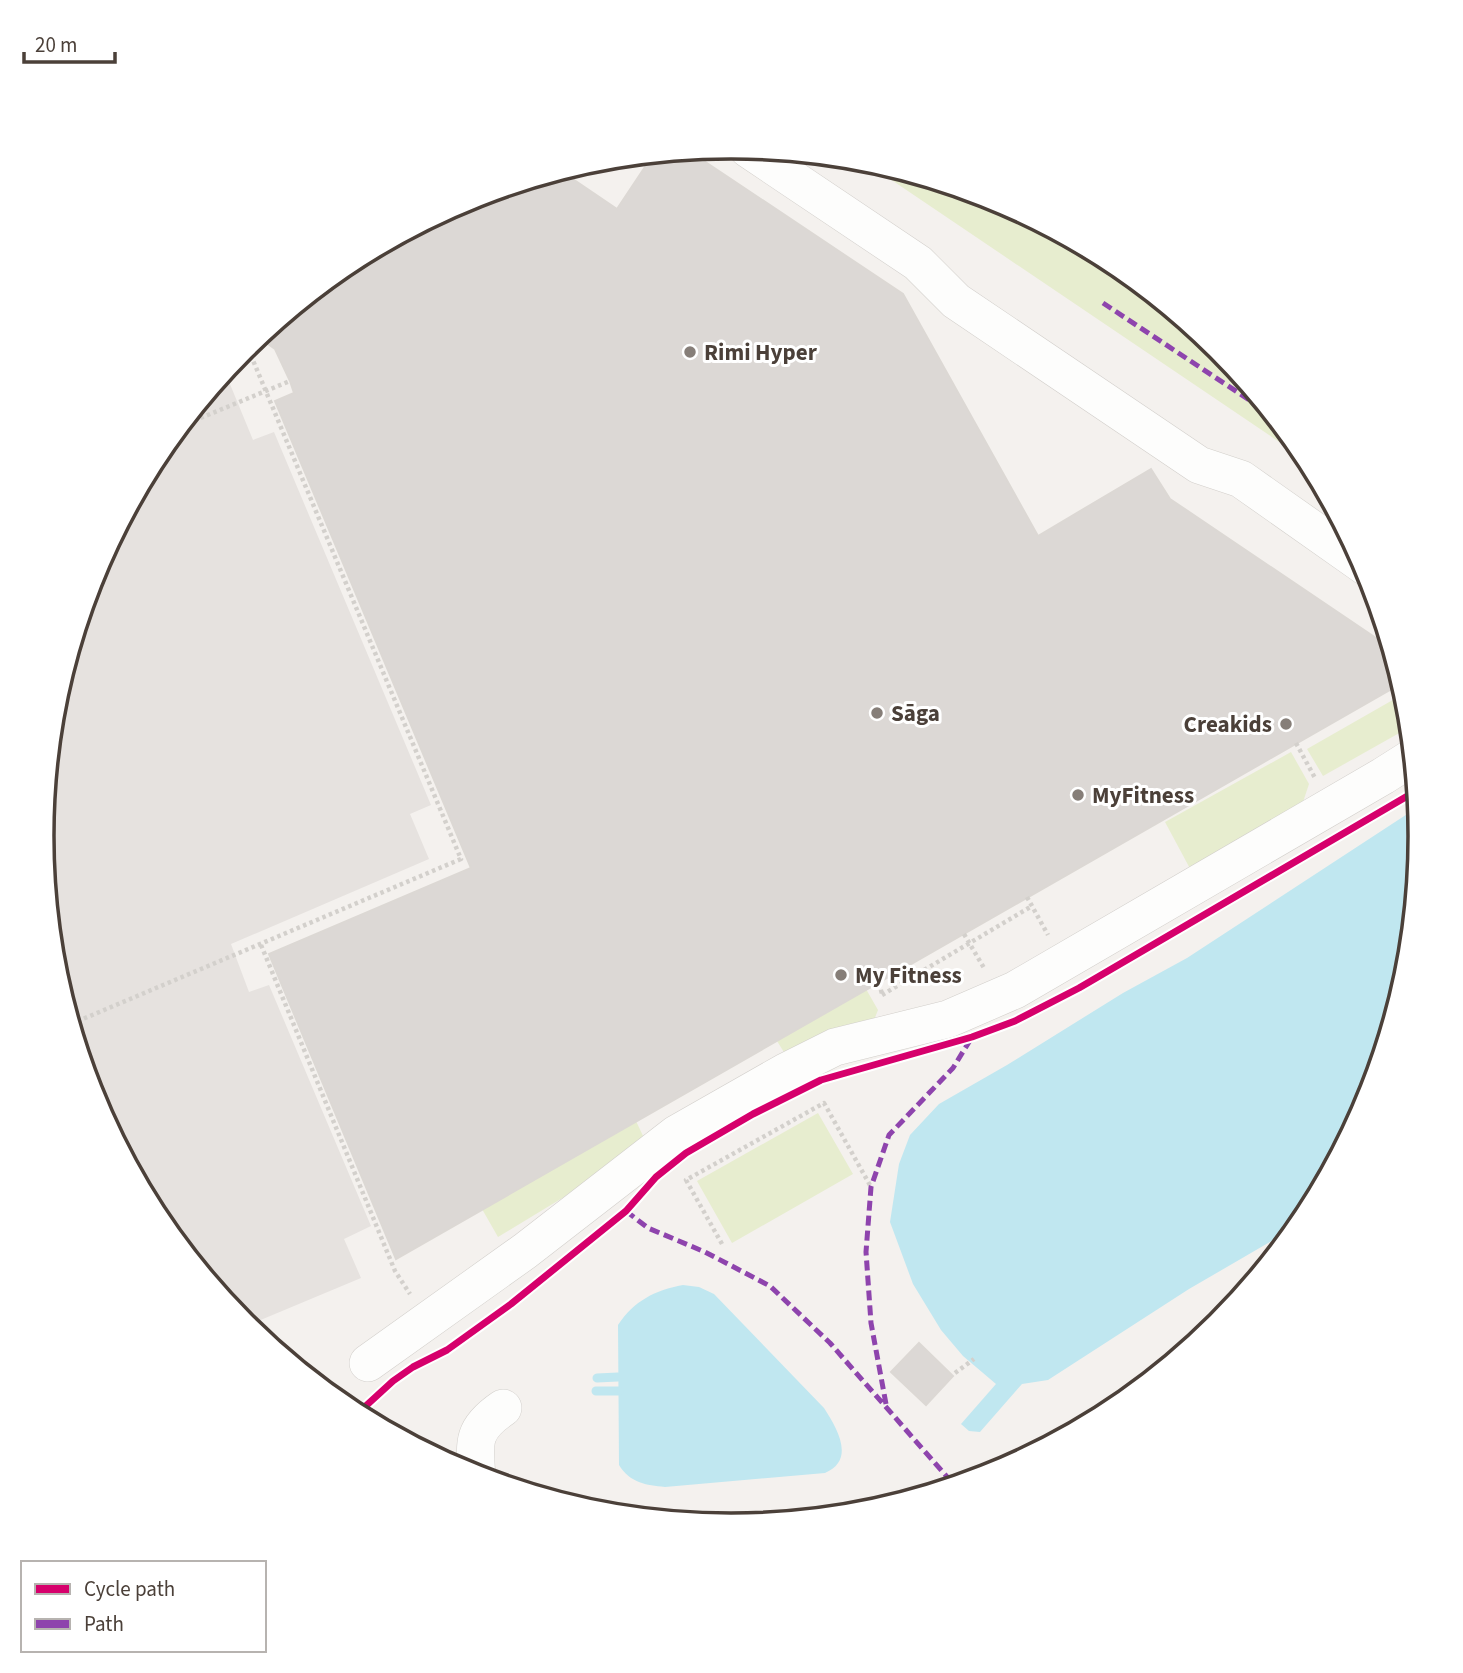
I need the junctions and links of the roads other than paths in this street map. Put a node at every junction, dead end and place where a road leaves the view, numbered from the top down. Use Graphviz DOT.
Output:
graph roads {
  1 [pos="765,161"];
  2 [pos="1346,553"];
  3 [pos="1404,763"];
  4 [pos="368,1363"];
  5 [pos="503,1408"];
  6 [pos="476,1464"];
  1 -- 2 [label="lane"];
  3 -- 4 [label="lane"];
  5 -- 6 [label="lane"];
}
